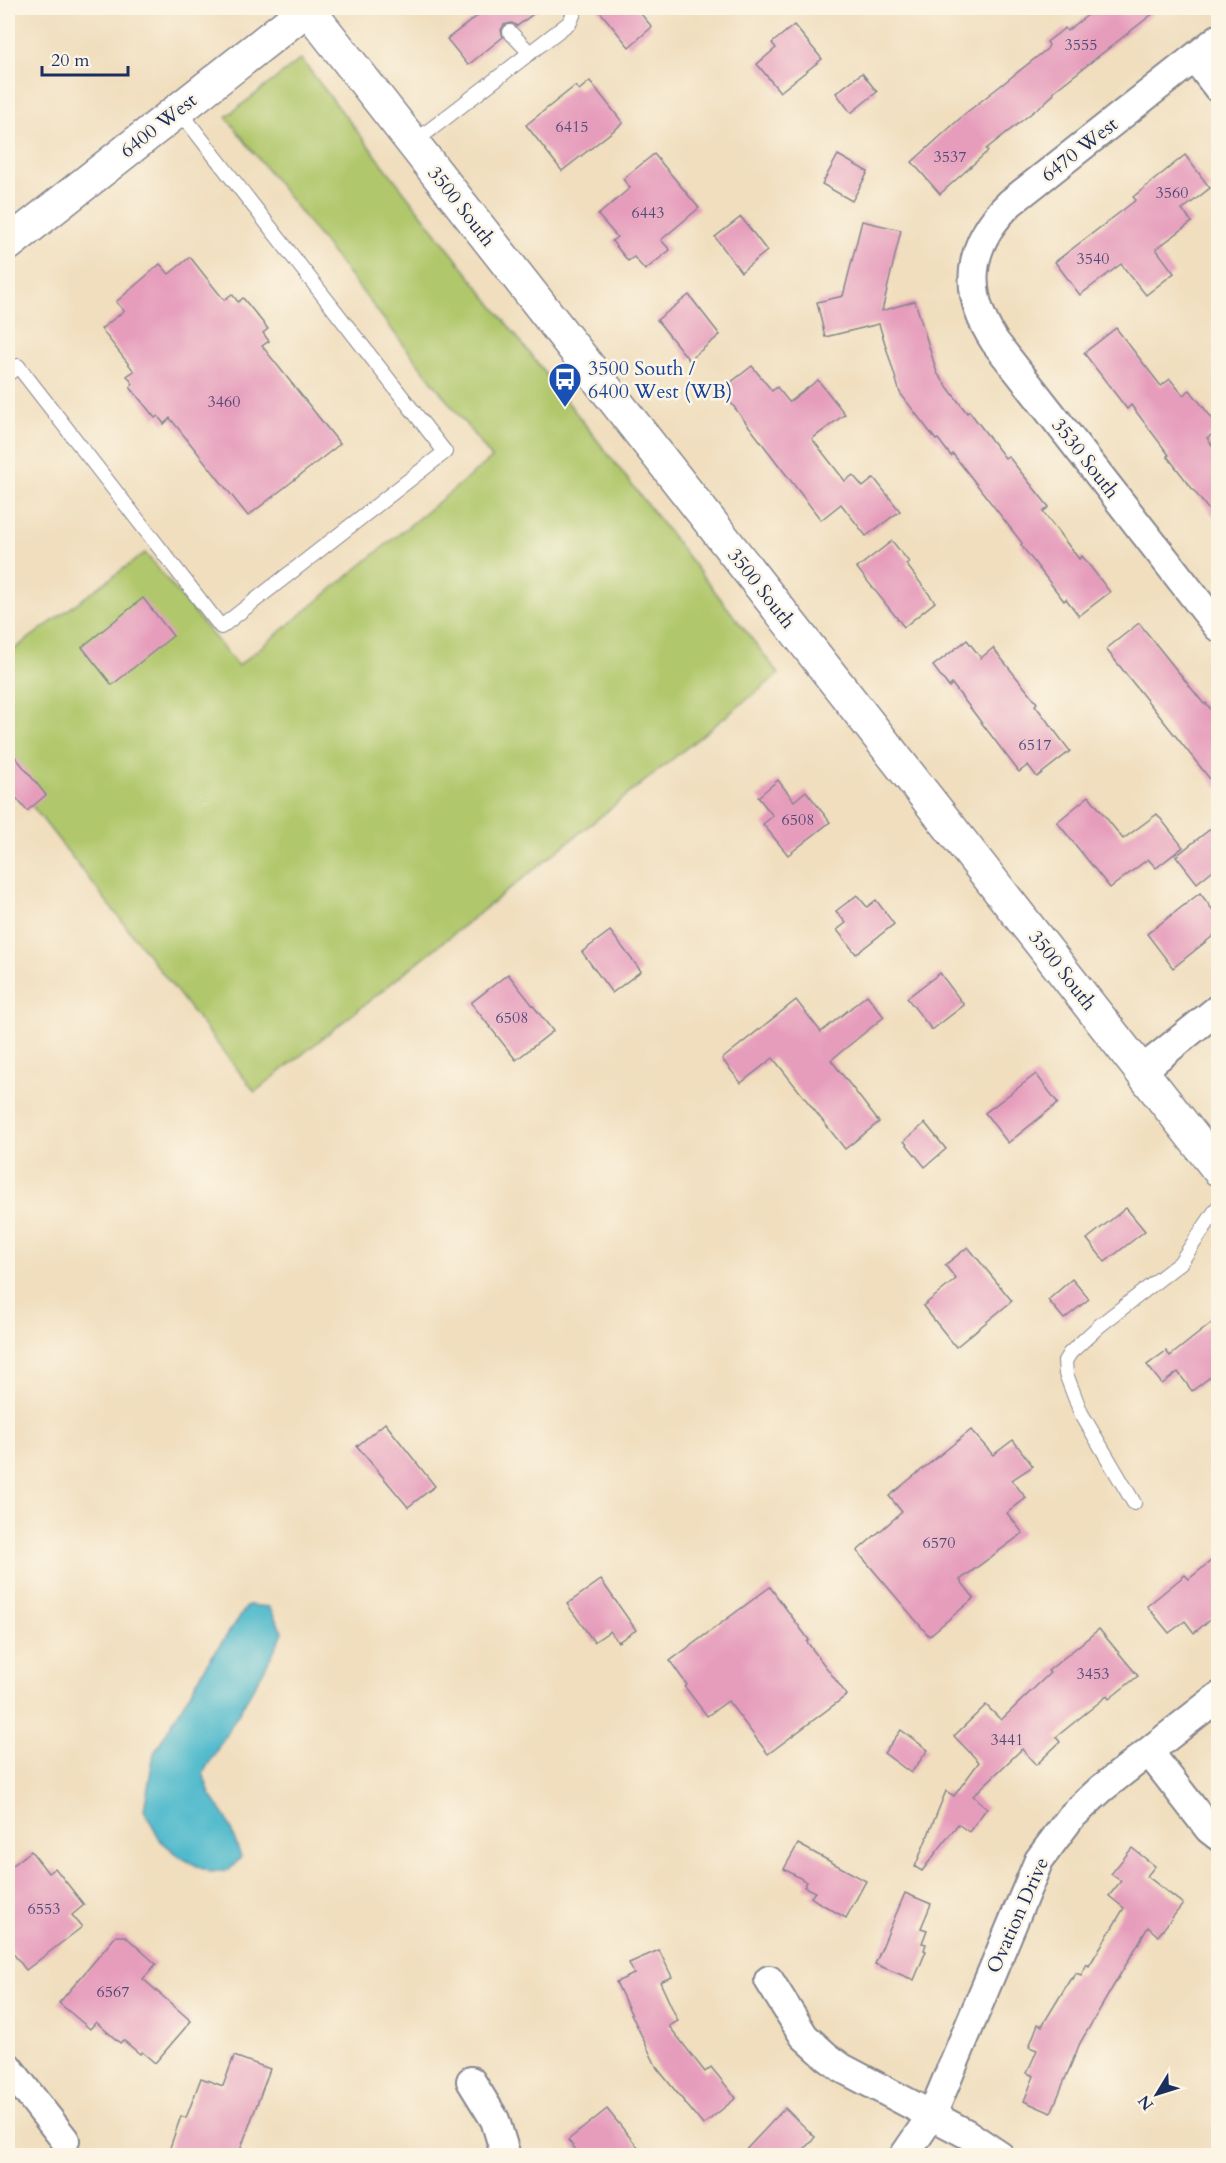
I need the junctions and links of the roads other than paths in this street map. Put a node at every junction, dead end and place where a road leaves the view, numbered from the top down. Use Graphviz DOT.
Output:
graph roads {
  1 [pos="307,8"];
  2 [pos="576,8"];
  3 [pos="510,32"];
  4 [pos="1218,39"];
  5 [pos="530,53"];
  6 [pos="1195,58"];
  7 [pos="1218,88"];
  8 [pos="178,109"];
  9 [pos="413,143"];
  10 [pos="8,244"];
  11 [pos="973,281"];
  12 [pos="8,374"];
  13 [pos="1218,627"];
  14 [pos="1218,1009"];
  15 [pos="1142,1071"];
  16 [pos="1218,1168"];
  17 [pos="1218,1207"];
  18 [pos="1134,1503"];
  19 [pos="1218,1697"];
  20 [pos="1149,1752"];
  21 [pos="1218,1836"];
  22 [pos="769,1980"];
  23 [pos="8,2067"];
  24 [pos="471,2081"];
  25 [pos="932,2115"];
  26 [pos="65,2140"];
  27 [pos="506,2156"];
  28 [pos="904,2156"];
  29 [pos="1000,2156"];
  1 -- 8 [label="main road, 6400 West"];
  1 -- 9 [label="main road, 3500 South"];
  2 -- 5 [label="lane"];
  3 -- 5 [label="lane"];
  4 -- 6 [label="street, 6470 West"];
  5 -- 9 [label="lane"];
  6 -- 7 [label="street"];
  6 -- 11 [label="street, 6470 West"];
  8 -- 10 [label="main road, 6400 West"];
  8 -- 12 [label="lane"];
  9 -- 15 [label="main road, 3500 South"];
  11 -- 13 [label="street, 3530 South"];
  14 -- 15 [label="street"];
  15 -- 16 [label="main road, 3500 South"];
  17 -- 18 [label="lane"];
  19 -- 20 [label="street, Ovation Drive"];
  20 -- 21 [label="street"];
  20 -- 25 [label="street, Ovation Drive"];
  22 -- 25 [label="street"];
  23 -- 26 [label="street"];
  24 -- 27 [label="street"];
  25 -- 28 [label="street, Ovation Drive"];
  25 -- 29 [label="street"];
}
